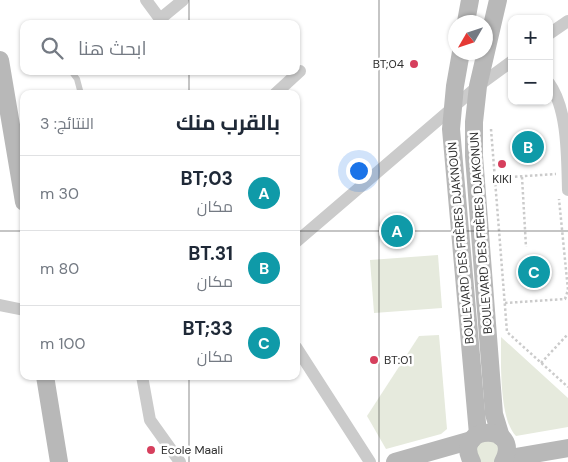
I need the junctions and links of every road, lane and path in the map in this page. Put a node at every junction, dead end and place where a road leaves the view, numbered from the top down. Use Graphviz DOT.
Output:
graph roads {
  1 [pos="146,0"];
  2 [pos="183,0"];
  3 [pos="470,0"];
  4 [pos="498,0"];
  5 [pos="467,15"];
  6 [pos="568,21"];
  7 [pos="553,31"];
  8 [pos="0,60"];
  9 [pos="460,60"];
  10 [pos="508,64"];
  11 [pos="74,75"];
  12 [pos="295,75"];
  13 [pos="478,86"];
  14 [pos="553,89"];
  15 [pos="80,90"];
  16 [pos="279,90"];
  17 [pos="453,109"];
  18 [pos="491,127"];
  19 [pos="568,173"];
  20 [pos="522,176"];
  21 [pos="20,178"];
  22 [pos="495,178"];
  23 [pos="563,192"];
  24 [pos="300,239"];
  25 [pos="526,247"];
  26 [pos="505,303"];
  27 [pos="0,305"];
  28 [pos="20,309"];
  29 [pos="507,332"];
  30 [pos="503,334"];
  31 [pos="568,334"];
  32 [pos="300,353"];
  33 [pos="541,363"];
  34 [pos="47,380"];
  35 [pos="143,380"];
  36 [pos="568,387"];
  37 [pos="475,437"];
  38 [pos="568,448"];
  39 [pos="504,450"];
  40 [pos="59,462"];
  41 [pos="180,462"];
  42 [pos="370,462"];
  43 [pos="395,462"];
  44 [pos="472,462"];
  1 -- 2 [label="street"];
  3 -- 5 [label="street"];
  4 -- 13 [label="street, BOULEVARD DES FRÈRES DJAKONUN"];
  6 -- 7 [label="street"];
  8 -- 21 [label="street"];
  9 -- 17 [label="street, BOULEVARD DES FRÈRES DJAKNOUN"];
  10 -- 13 [label="street"];
  11 -- 15 [label="lane"];
  12 -- 16 [label="street"];
  13 -- 17 [label="street"];
  13 -- 39 [label="street, BOULEVARD DES FRÈRES DJAKONUN"];
  14 -- 19 [label="street"];
  17 -- 24 [label="street"];
  17 -- 37 [label="street, BOULEVARD DES FRÈRES DJAKNOUN"];
  18 -- 22 [label="path"];
  19 -- 20 [label="path"];
  19 -- 23 [label="street"];
  20 -- 22 [label="path"];
  20 -- 25 [label="path"];
  22 -- 26 [label="path"];
  23 -- 26 [label="path"];
  26 -- 29 [label="path"];
  27 -- 28 [label="street"];
  29 -- 30 [label="path"];
  29 -- 33 [label="path"];
  31 -- 33 [label="path"];
  32 -- 42 [label="street"];
  33 -- 36 [label="path"];
  34 -- 40 [label="street"];
  35 -- 41 [label="street"];
  37 -- 39 [label="street"];
  37 -- 43 [label="street"];
  37 -- 44 [label="street, BOULEVARD DES FRÈRES DJAKNOUN"];
  38 -- 39 [label="street"];
}
